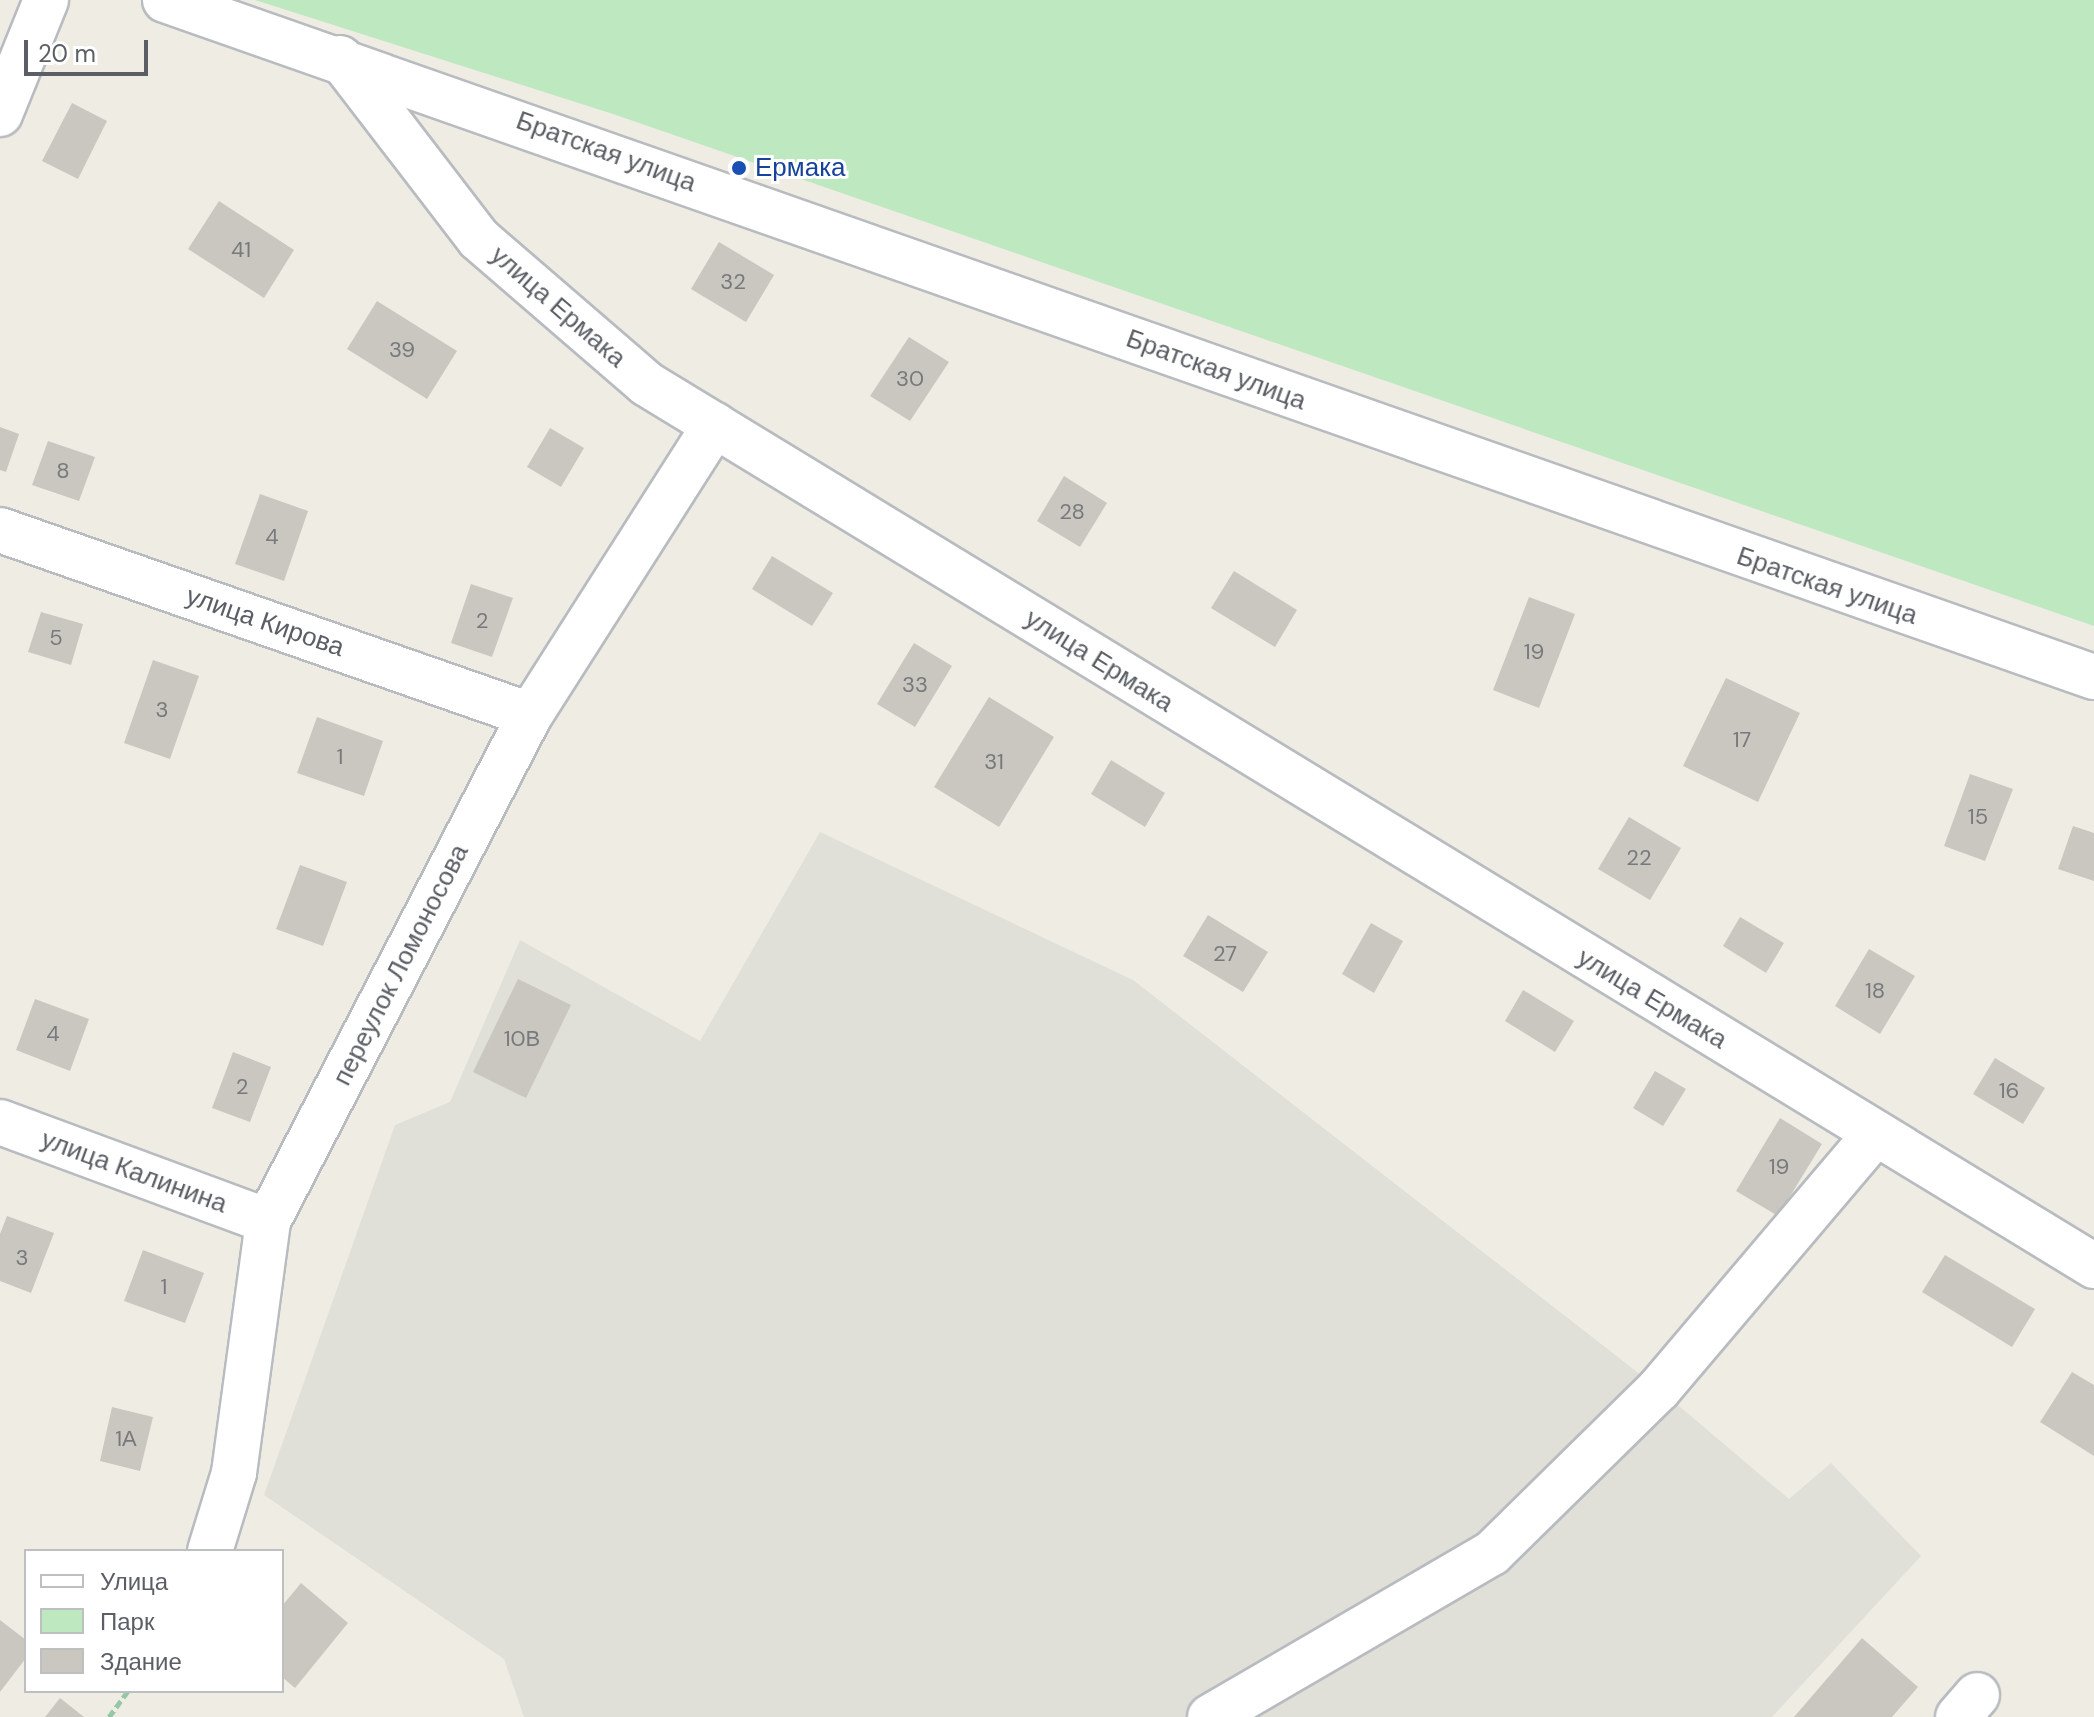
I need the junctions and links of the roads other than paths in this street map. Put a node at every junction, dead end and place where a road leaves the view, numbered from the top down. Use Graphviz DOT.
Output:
graph roads {
  1 [pos="46,0"];
  2 [pos="165,0"];
  3 [pos="340,58"];
  4 [pos="0,114"];
  5 [pos="715,425"];
  6 [pos="0,530"];
  7 [pos="2094,677"];
  8 [pos="530,715"];
  9 [pos="0,1122"];
  10 [pos="1875,1134"];
  11 [pos="268,1221"];
  12 [pos="2094,1266"];
  13 [pos="211,1549"];
  14 [pos="1210,1717"];
  1 -- 4 [label="street"];
  2 -- 3 [label="street"];
  3 -- 5 [label="street, улица Ермака"];
  3 -- 7 [label="street, Братская улица"];
  5 -- 8 [label="street, переулок Ломоносова"];
  5 -- 10 [label="street, улица Ермака"];
  6 -- 8 [label="street, улица Кирова"];
  8 -- 11 [label="street, переулок Ломоносова"];
  9 -- 11 [label="street, улица Калинина"];
  10 -- 12 [label="street, улица Ермака"];
  10 -- 14 [label="street"];
  11 -- 13 [label="street, переулок Ломоносова"];
}
